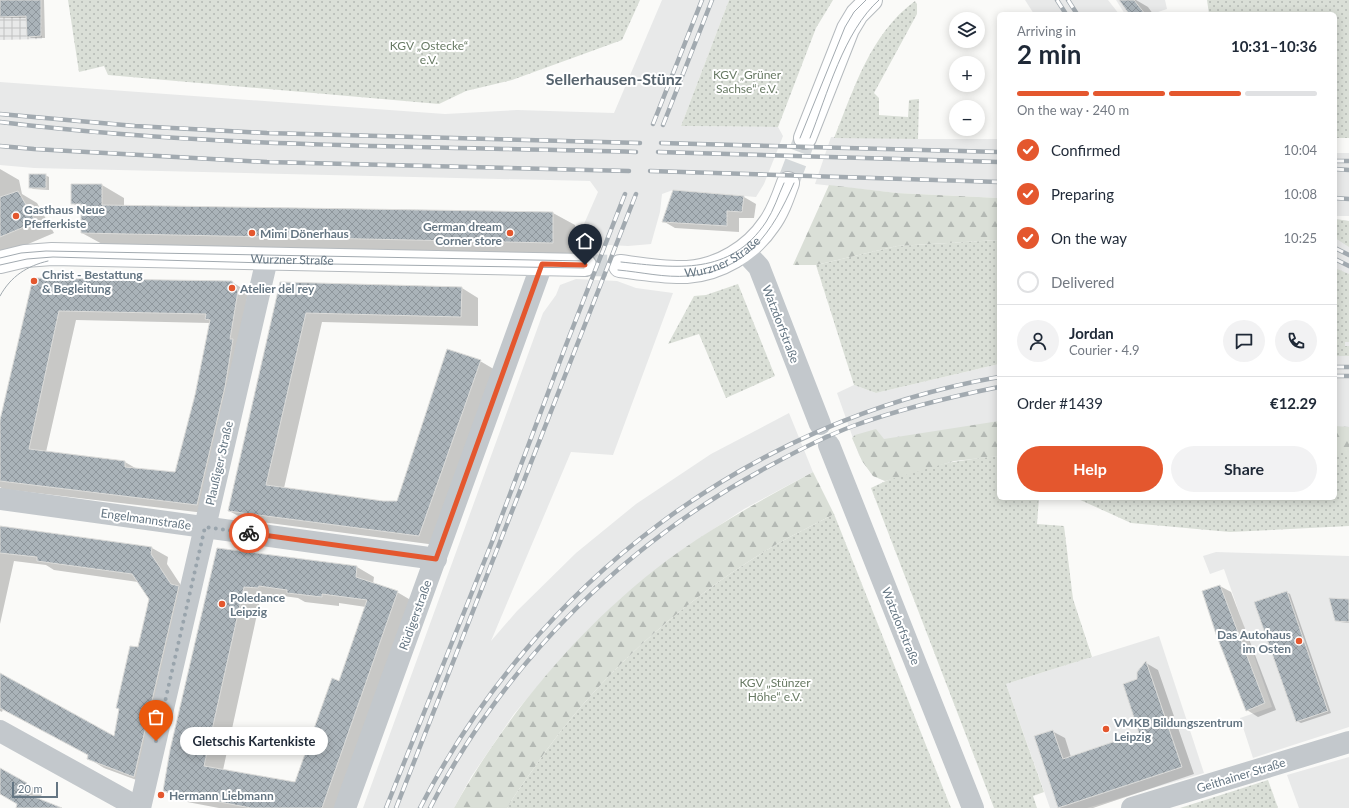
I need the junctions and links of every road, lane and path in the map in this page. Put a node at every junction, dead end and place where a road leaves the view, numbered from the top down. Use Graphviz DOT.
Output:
graph roads {
  1 [pos="871,0"];
  2 [pos="805,138"];
  3 [pos="788,183"];
  4 [pos="744,251"];
  5 [pos="267,259"];
  6 [pos="0,262"];
  7 [pos="542,264"];
  8 [pos="585,265"];
  9 [pos="620,266"];
  10 [pos="820,424"];
  11 [pos="829,445"];
  12 [pos="0,500"];
  13 [pos="205,527"];
  14 [pos="436,559"];
  15 [pos="0,732"];
  16 [pos="1349,742"];
  17 [pos="140,808"];
  18 [pos="345,808"];
  19 [pos="973,808"];
  20 [pos="1132,808"];
  1 -- 2 [label="main road"];
  3 -- 4 [label="main road, Wurzner Straße"];
  4 -- 9 [label="main road, Wurzner Straße"];
  4 -- 10 [label="street, Watzdorfstraße"];
  5 -- 6 [label="main road, Wurzner Straße"];
  5 -- 7 [label="main road, Wurzner Straße"];
  5 -- 13 [label="street, Plaußiger Straße"];
  7 -- 8 [label="main road, Wurzner Straße"];
  7 -- 14 [label="street, Rüdigerstraße"];
  11 -- 19 [label="street, Watzdorfstraße"];
  12 -- 13 [label="street, Engelmannstraße"];
  13 -- 14 [label="street, Engelmannstraße"];
  13 -- 17 [label="street, Plaußiger Straße"];
  14 -- 18 [label="street, Rüdigerstraße"];
  15 -- 17 [label="street"];
  16 -- 20 [label="street, Geithainer Straße"];
}
